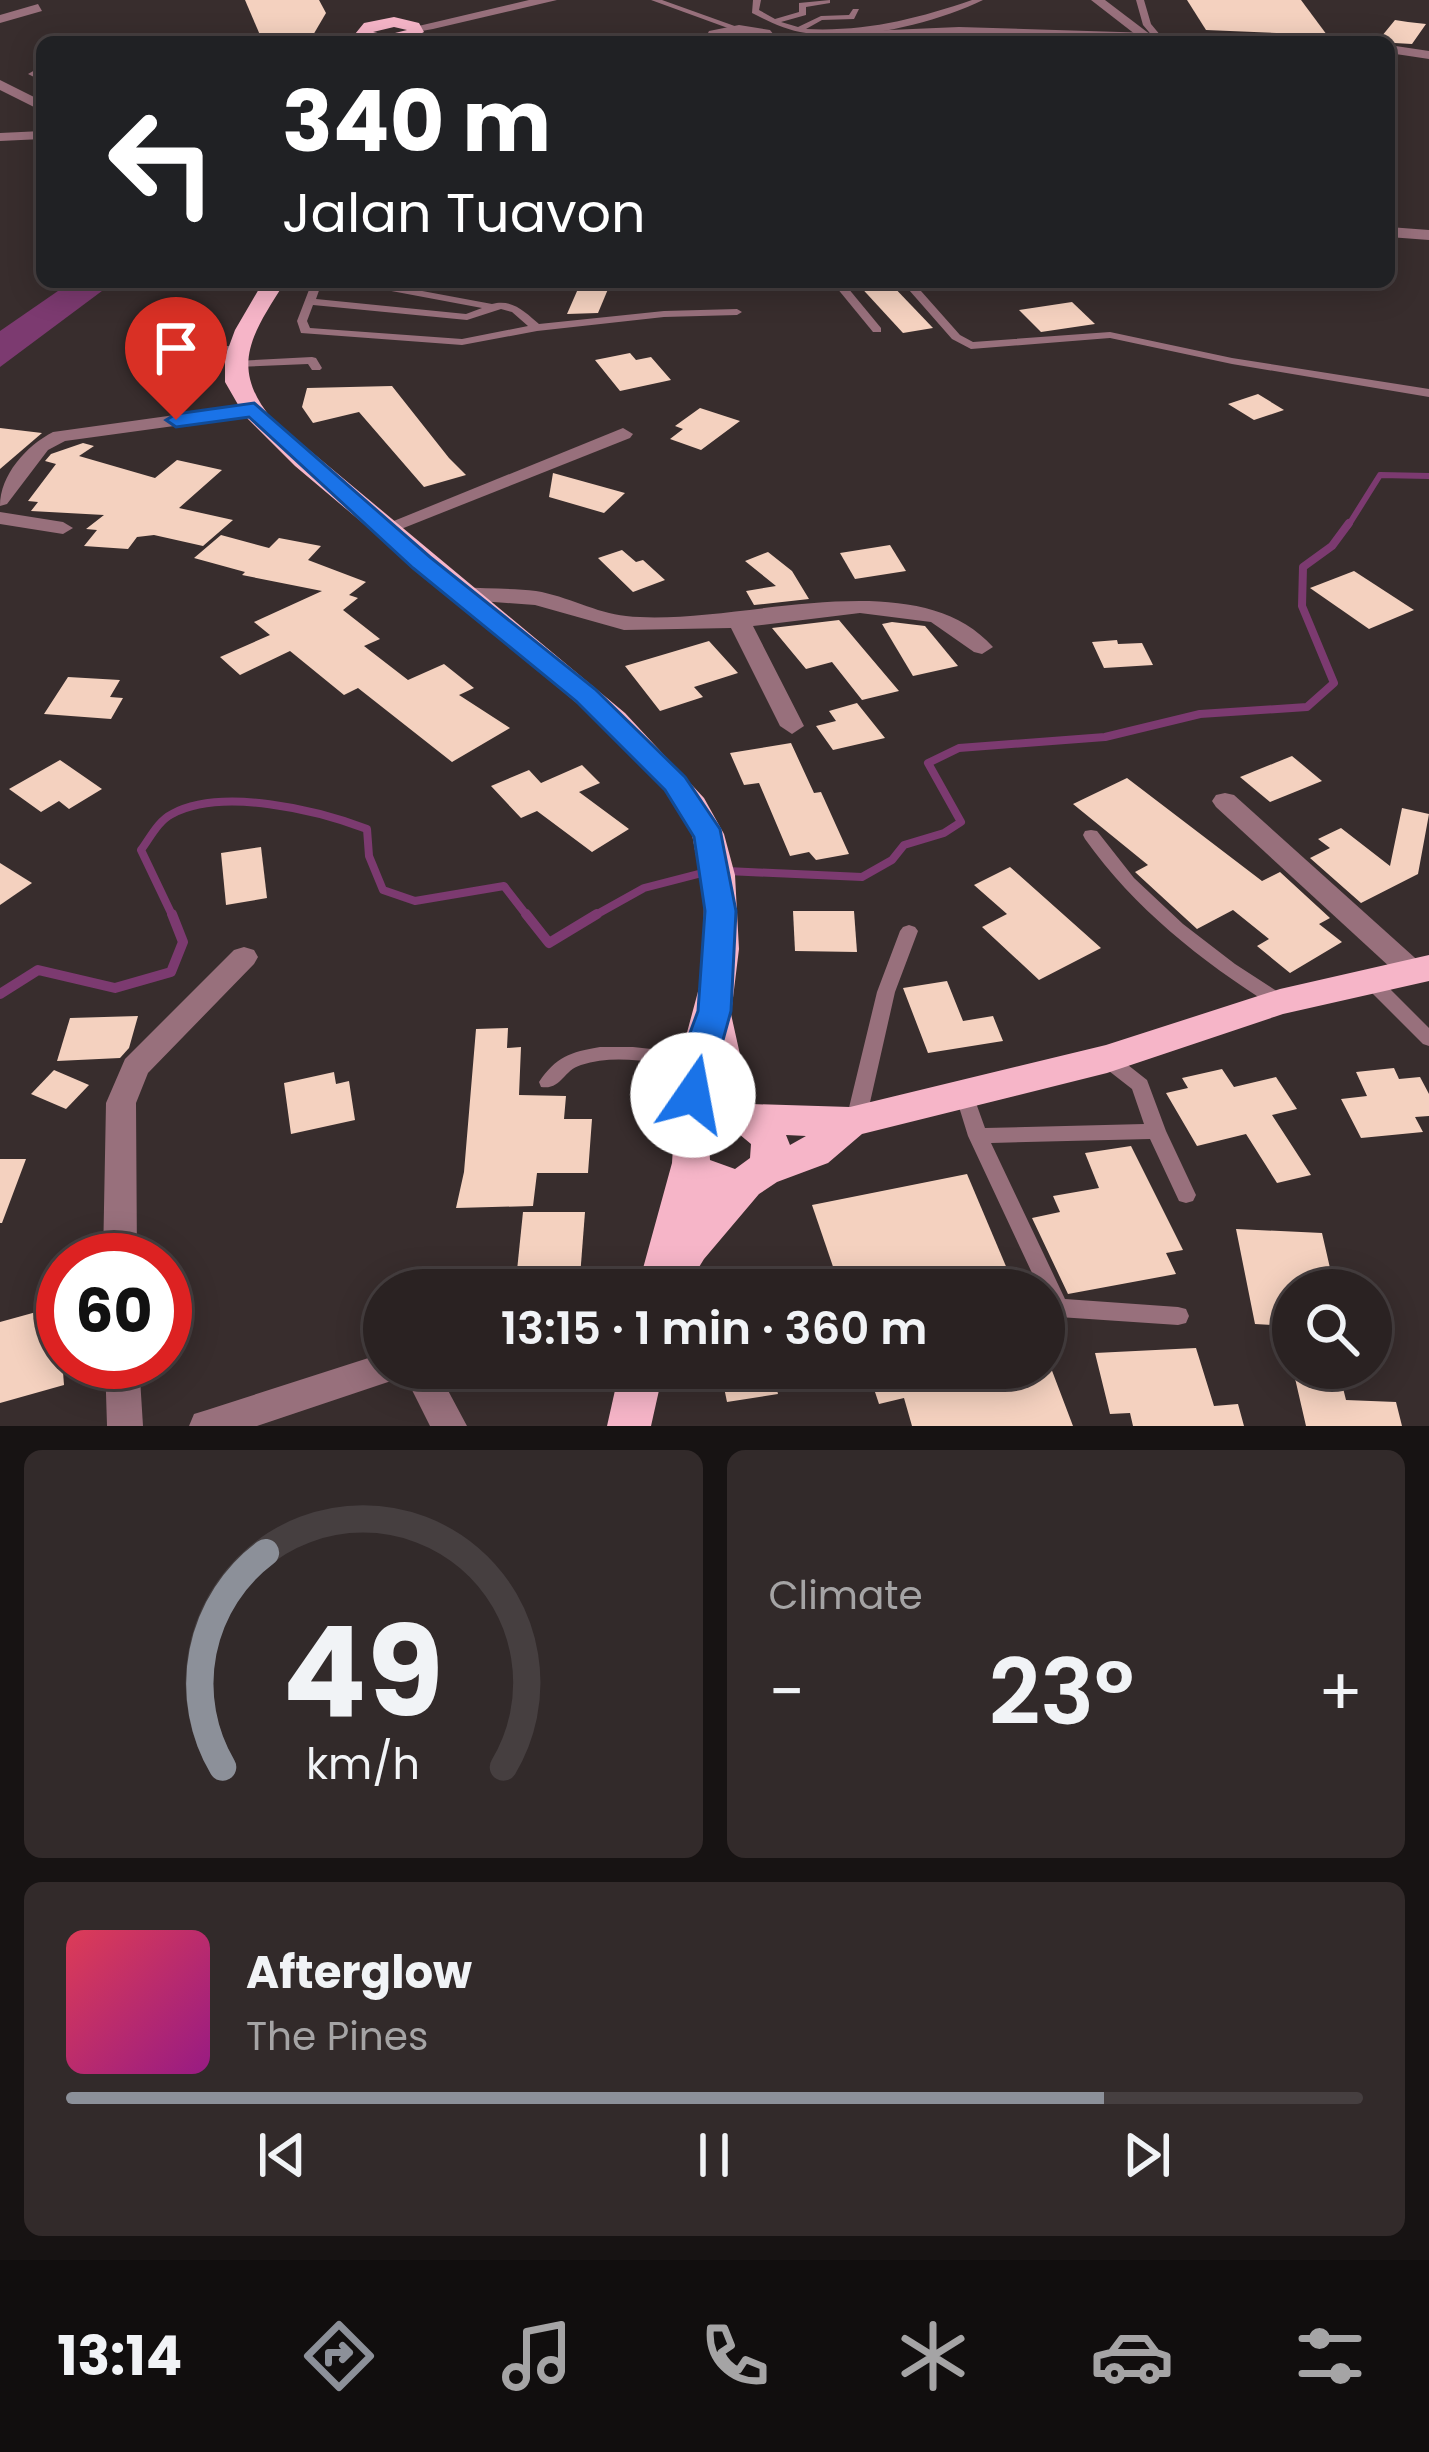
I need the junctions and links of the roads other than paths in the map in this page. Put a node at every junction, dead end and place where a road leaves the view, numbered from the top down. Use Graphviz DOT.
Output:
graph roads {
  1 [pos="551,0"];
  2 [pos="655,0"];
  3 [pos="757,0"];
  4 [pos="979,0"];
  5 [pos="1097,0"];
  6 [pos="1140,0"];
  7 [pos="827,1"];
  8 [pos="38,8"];
  9 [pos="856,10"];
  10 [pos="803,13"];
  11 [pos="821,18"];
  12 [pos="0,19"];
  13 [pos="740,29"];
  14 [pos="800,29"];
  15 [pos="388,32"];
  16 [pos="769,34"];
  17 [pos="422,36"];
  18 [pos="715,36"];
  19 [pos="899,36"];
  20 [pos="1075,36"];
  21 [pos="1151,36"];
  22 [pos="1395,50"];
  23 [pos="1429,55"];
  24 [pos="0,84"];
  25 [pos="36,104"];
  26 [pos="36,135"];
  27 [pos="0,136"];
  28 [pos="1395,232"];
  29 [pos="1429,235"];
  30 [pos="271,288"];
  31 [pos="315,288"];
  32 [pos="390,288"];
  33 [pos="842,288"];
  34 [pos="912,288"];
  35 [pos="310,302"];
  36 [pos="488,306"];
  37 [pos="737,312"];
  38 [pos="537,328"];
  39 [pos="877,330"];
  40 [pos="208,338"];
  41 [pos="238,357"];
  42 [pos="316,368"];
  43 [pos="1429,393"];
  44 [pos="254,410"];
  45 [pos="623,434"];
  46 [pos="0,500"];
  47 [pos="0,518"];
  48 [pos="63,527"];
  49 [pos="383,529"];
  50 [pos="462,594"];
  51 [pos="740,621"];
  52 [pos="982,647"];
  53 [pos="792,726"];
  54 [pos="1225,802"];
  55 [pos="1091,835"];
  56 [pos="909,931"];
  57 [pos="244,957"];
  58 [pos="1421,970"];
  59 [pos="1372,982"];
  60 [pos="1280,1002"];
  61 [pos="714,1011"];
  62 [pos="1429,1040"];
  63 [pos="1107,1059"];
  64 [pos="697,1060"];
  65 [pos="548,1082"];
  66 [pos="964,1094"];
  67 [pos="742,1119"];
  68 [pos="853,1121"];
  69 [pos="1156,1132"];
  70 [pos="978,1136"];
  71 [pos="690,1152"];
  72 [pos="756,1177"];
  73 [pos="1186,1195"];
  74 [pos="120,1233"];
  75 [pos="665,1269"];
  76 [pos="675,1269"];
  77 [pos="1178,1316"];
  78 [pos="363,1375"];
  79 [pos="123,1389"];
  80 [pos="429,1389"];
  81 [pos="637,1389"];
  82 [pos="125,1426"];
  83 [pos="207,1426"];
  84 [pos="449,1426"];
  85 [pos="629,1426"];
  1 -- 15 [label="street"];
  2 -- 13 [label="lane"];
  3 -- 16 [label="lane"];
  4 -- 14 [label="lane"];
  5 -- 21 [label="street"];
  6 -- 21 [label="lane"];
  7 -- 10 [label="lane"];
  8 -- 12 [label="street"];
  9 -- 11 [label="lane"];
  10 -- 11 [label="lane"];
  10 -- 16 [label="lane"];
  11 -- 14 [label="lane"];
  13 -- 16 [label="street"];
  13 -- 18 [label="street"];
  14 -- 16 [label="lane"];
  15 -- 17 [label="street"];
  19 -- 20 [label="street"];
  22 -- 23 [label="street"];
  24 -- 25 [label="street"];
  26 -- 27 [label="street"];
  28 -- 29 [label="street"];
  30 -- 41 [label="main road"];
  31 -- 35 [label="lane"];
  32 -- 36 [label="lane"];
  33 -- 39 [label="lane"];
  34 -- 43 [label="lane"];
  35 -- 36 [label="lane"];
  35 -- 38 [label="lane"];
  36 -- 38 [label="lane"];
  37 -- 38 [label="lane"];
  40 -- 41 [label="lane"];
  41 -- 42 [label="lane"];
  41 -- 44 [label="main road"];
  44 -- 46 [label="street"];
  44 -- 49 [label="main road"];
  45 -- 49 [label="street"];
  47 -- 48 [label="street"];
  49 -- 50 [label="main road"];
  50 -- 51 [label="street"];
  50 -- 61 [label="main road"];
  51 -- 52 [label="street"];
  51 -- 53 [label="street"];
  54 -- 58 [label="street"];
  55 -- 60 [label="lane"];
  56 -- 68 [label="lane"];
  57 -- 74 [label="street"];
  58 -- 59 [label="main road"];
  59 -- 60 [label="main road"];
  59 -- 62 [label="lane"];
  60 -- 63 [label="main road"];
  61 -- 64 [label="main road"];
  61 -- 67 [label="main road"];
  63 -- 66 [label="main road"];
  63 -- 69 [label="lane"];
  64 -- 65 [label="lane"];
  64 -- 71 [label="main road"];
  66 -- 68 [label="main road"];
  66 -- 70 [label="lane"];
  67 -- 68 [label="main road"];
  67 -- 71 [label="main road"];
  67 -- 72 [label="main road"];
  68 -- 72 [label="main road"];
  69 -- 70 [label="lane"];
  69 -- 73 [label="lane"];
  70 -- 77 [label="lane"];
  71 -- 72 [label="main road"];
  71 -- 75 [label="main road"];
  72 -- 76 [label="main road"];
  78 -- 83 [label="street"];
  79 -- 82 [label="street"];
  80 -- 84 [label="street"];
  81 -- 85 [label="main road"];
}
